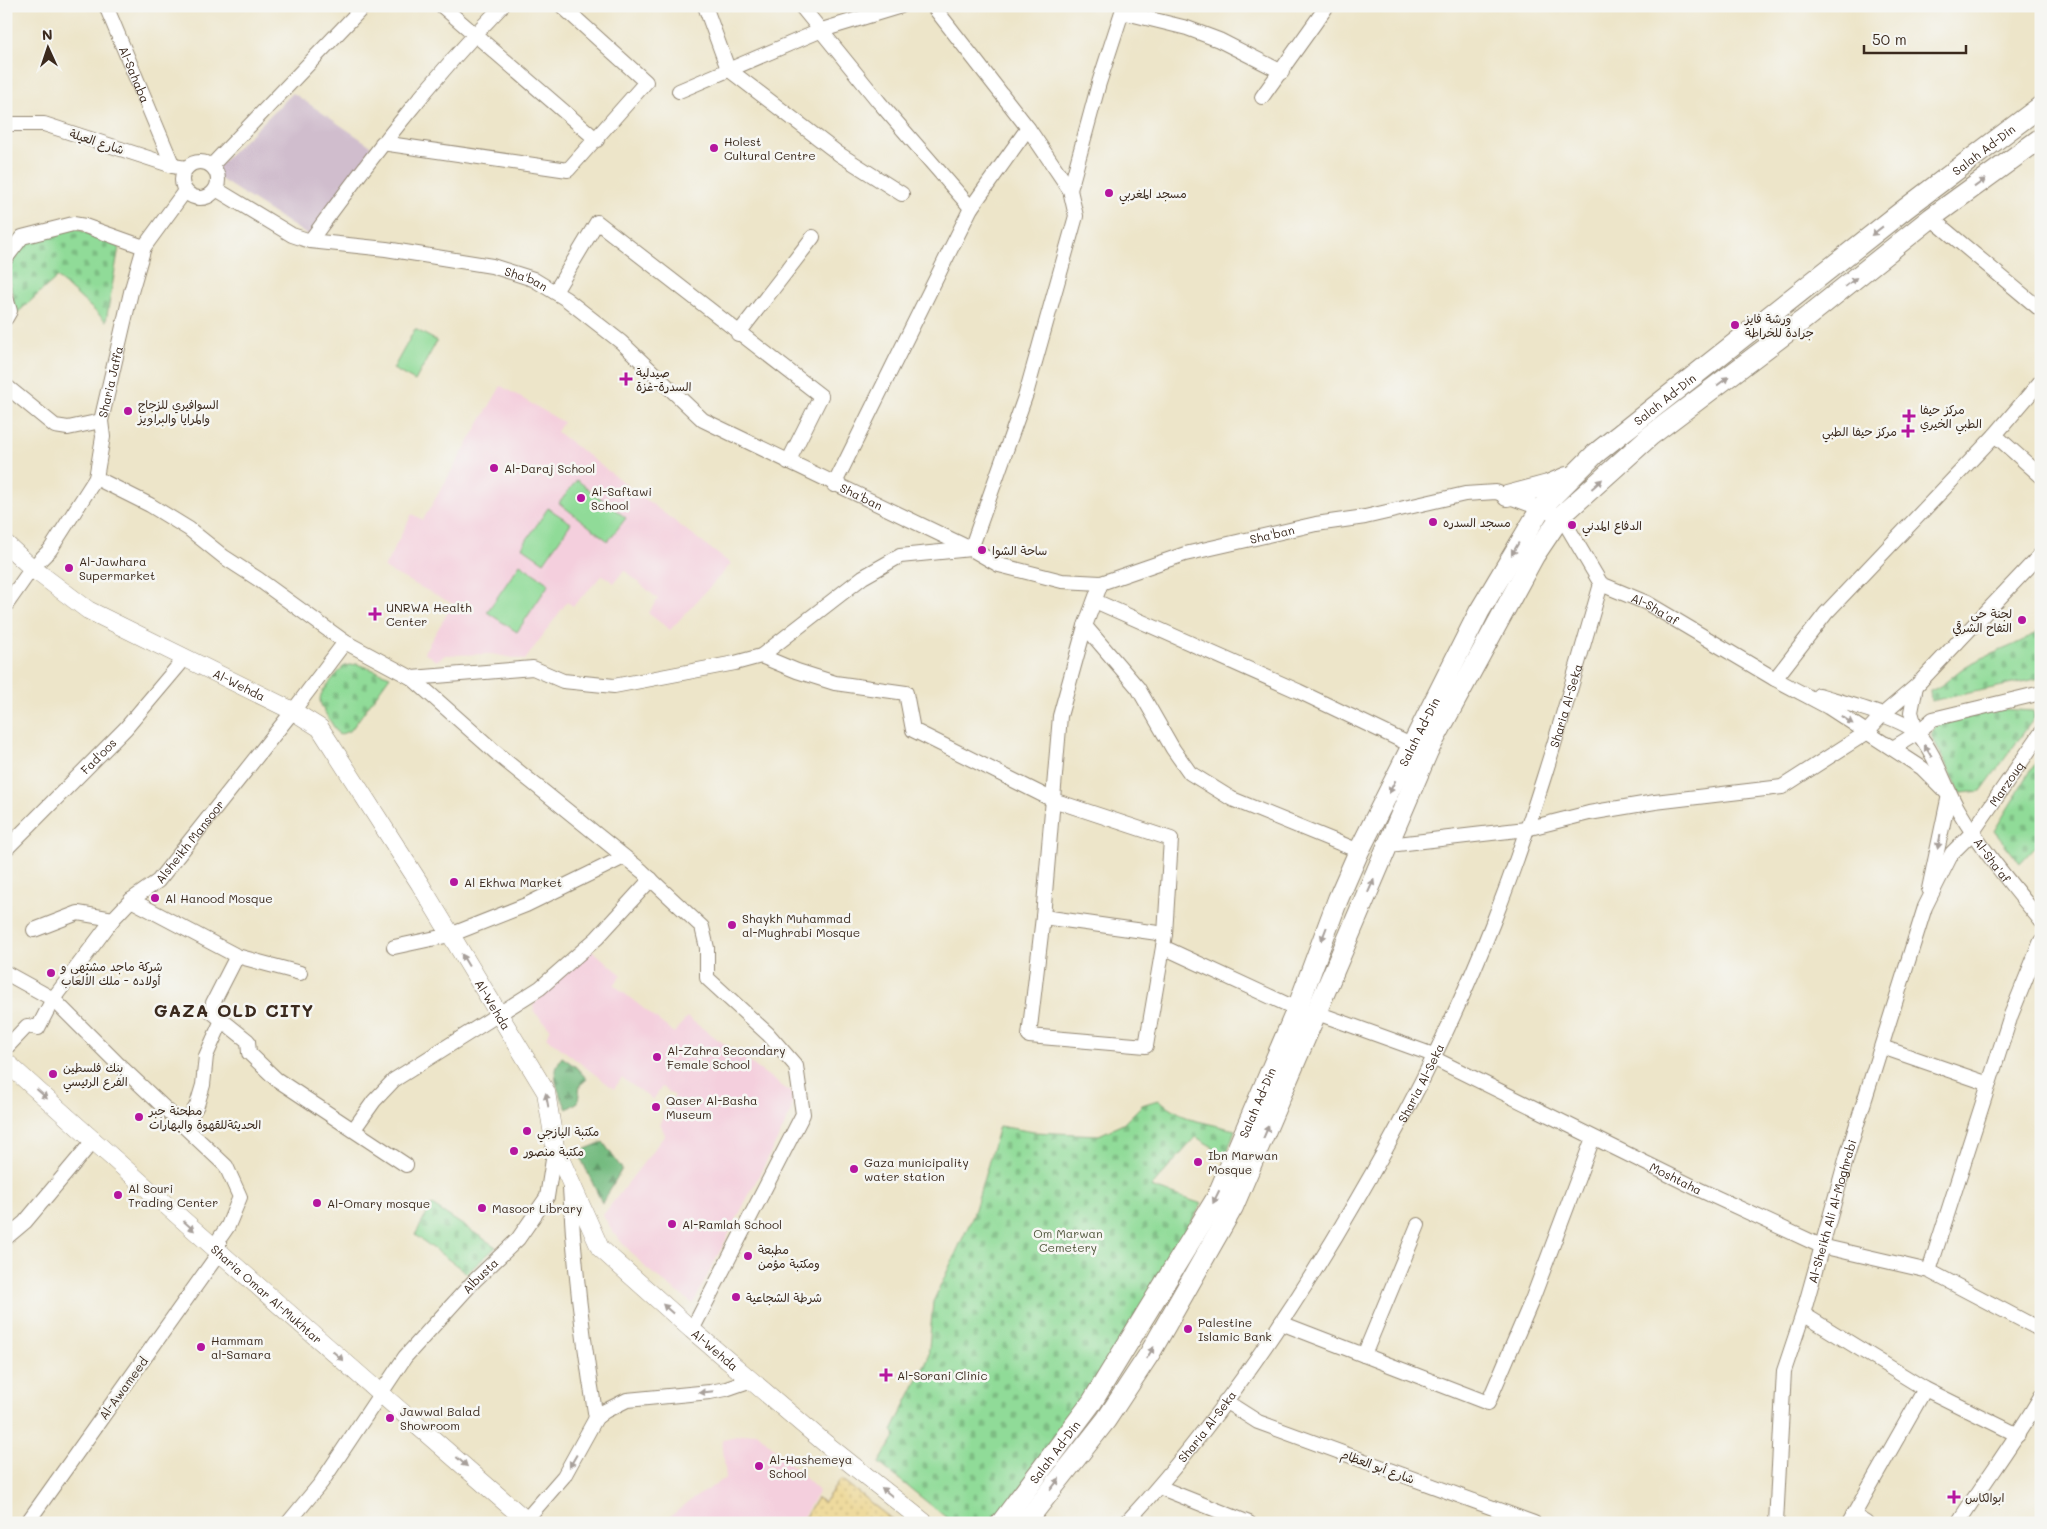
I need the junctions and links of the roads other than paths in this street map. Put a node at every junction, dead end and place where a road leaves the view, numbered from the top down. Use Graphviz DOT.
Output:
graph roads {
  1 [pos="106,6"];
  2 [pos="364,6"];
  3 [pos="442,6"];
  4 [pos="502,6"];
  5 [pos="562,6"];
  6 [pos="705,6"];
  7 [pos="801,6"];
  8 [pos="901,6"];
  9 [pos="934,6"];
  10 [pos="1327,6"];
  11 [pos="822,30"];
  12 [pos="475,34"];
  13 [pos="728,69"];
  14 [pos="1282,72"];
  15 [pos="680,91"];
  16 [pos="1262,97"];
  17 [pos="2041,106"];
  18 [pos="6,124"];
  19 [pos="1028,128"];
  20 [pos="2041,138"];
  21 [pos="597,140"];
  22 [pos="382,143"];
  23 [pos="212,165"];
  24 [pos="180,167"];
  25 [pos="216,189"];
  26 [pos="1070,190"];
  27 [pos="185,191"];
  28 [pos="902,194"];
  29 [pos="971,208"];
  30 [pos="1905,209"];
  31 [pos="1925,223"];
  32 [pos="812,238"];
  33 [pos="310,241"];
  34 [pos="144,247"];
  35 [pos="6,258"];
  36 [pos="554,292"];
  37 [pos="6,298"];
  38 [pos="2041,310"];
  39 [pos="6,318"];
  40 [pos="738,334"];
  41 [pos="2041,381"];
  42 [pos="6,386"];
  43 [pos="100,421"];
  44 [pos="1995,434"];
  45 [pos="788,462"];
  46 [pos="1576,473"];
  47 [pos="2041,476"];
  48 [pos="96,478"];
  49 [pos="834,485"];
  50 [pos="1507,496"];
  51 [pos="1541,508"];
  52 [pos="1560,516"];
  53 [pos="6,544"];
  54 [pos="971,549"];
  55 [pos="2041,554"];
  56 [pos="32,568"];
  57 [pos="1101,583"];
  58 [pos="1601,584"];
  59 [pos="1095,601"];
  60 [pos="6,605"];
  61 [pos="1085,626"];
  62 [pos="345,642"];
  63 [pos="761,656"];
  64 [pos="185,658"];
  65 [pos="412,678"];
  66 [pos="1774,679"];
  67 [pos="1916,686"];
  68 [pos="2041,693"];
  69 [pos="293,711"];
  70 [pos="1882,715"];
  71 [pos="1866,733"];
  72 [pos="1917,733"];
  73 [pos="2041,733"];
  74 [pos="1413,746"];
  75 [pos="1893,748"];
  76 [pos="1949,794"];
  77 [pos="1053,800"];
  78 [pos="1526,829"];
  79 [pos="1972,833"];
  80 [pos="1389,845"];
  81 [pos="6,849"];
  82 [pos="1359,851"];
  83 [pos="624,857"];
  84 [pos="651,879"];
  85 [pos="131,900"];
  86 [pos="1925,907"];
  87 [pos="1043,917"];
  88 [pos="113,919"];
  89 [pos="2041,921"];
  90 [pos="34,930"];
  91 [pos="450,935"];
  92 [pos="1164,940"];
  93 [pos="2041,940"];
  94 [pos="394,947"];
  95 [pos="236,956"];
  96 [pos="6,973"];
  97 [pos="300,973"];
  98 [pos="54,999"];
  99 [pos="1297,1009"];
  100 [pos="1317,1013"];
  101 [pos="499,1016"];
  102 [pos="222,1020"];
  103 [pos="6,1048"];
  104 [pos="1882,1048"];
  105 [pos="1435,1059"];
  106 [pos="6,1062"];
  107 [pos="1989,1084"];
  108 [pos="185,1126"];
  109 [pos="354,1129"];
  110 [pos="1593,1138"];
  111 [pos="93,1141"];
  112 [pos="555,1147"];
  113 [pos="406,1165"];
  114 [pos="570,1179"];
  115 [pos="1418,1225"];
  116 [pos="6,1238"];
  117 [pos="1821,1246"];
  118 [pos="219,1253"];
  119 [pos="1929,1271"];
  120 [pos="1803,1314"];
  121 [pos="1281,1323"];
  122 [pos="692,1330"];
  123 [pos="2041,1330"];
  124 [pos="1364,1355"];
  125 [pos="752,1380"];
  126 [pos="1925,1389"];
  127 [pos="380,1392"];
  128 [pos="2041,1396"];
  129 [pos="1225,1401"];
  130 [pos="596,1418"];
  131 [pos="2018,1435"];
  132 [pos="1159,1487"];
  133 [pos="1851,1519"];
  134 [pos="526,1522"];
  135 [pos="1530,1522"];
  136 [pos="27,1523"];
  137 [pos="288,1523"];
  138 [pos="925,1523"];
  139 [pos="1001,1523"];
  140 [pos="1025,1523"];
  141 [pos="1126,1523"];
  142 [pos="1249,1523"];
  143 [pos="1776,1523"];
  144 [pos="1866,1523"];
  145 [pos="1958,1523"];
  1 -- 24 [label="street"];
  2 -- 23 [label="street"];
  3 -- 12 [label="street"];
  4 -- 12 [label="street"];
  5 -- 21 [label="street"];
  6 -- 13 [label="street"];
  7 -- 11 [label="street"];
  8 -- 11 [label="street"];
  9 -- 19 [label="street"];
  10 -- 14 [label="street"];
  11 -- 13 [label="street"];
  11 -- 29 [label="street"];
  12 -- 21 [label="street"];
  12 -- 22 [label="street"];
  13 -- 15 [label="street"];
  13 -- 28 [label="street"];
  14 -- 16 [label="street"];
  14 -- 26 [label="street"];
  17 -- 30 [label="highway, Salah Ad-Din"];
  18 -- 24 [label="street, شارع العيلة"];
  19 -- 26 [label="street"];
  19 -- 29 [label="street"];
  31 -- 20 [label="highway, Salah Ad-Din, one-way"];
  21 -- 22 [label="street"];
  22 -- 33 [label="street"];
  23 -- 24 [label="street"];
  23 -- 25 [label="street"];
  24 -- 27 [label="street"];
  25 -- 27 [label="street"];
  25 -- 33 [label="street, Sha'ban"];
  26 -- 54 [label="street"];
  27 -- 34 [label="street, Sharia Jaffa"];
  29 -- 49 [label="street"];
  30 -- 31 [label="highway"];
  30 -- 46 [label="highway, Salah Ad-Din, one-way"];
  31 -- 38 [label="street"];
  52 -- 31 [label="highway, Salah Ad-Din, one-way"];
  32 -- 40 [label="street"];
  33 -- 36 [label="street, Sha'ban"];
  34 -- 35 [label="street"];
  34 -- 43 [label="street, Sharia Jaffa"];
  36 -- 40 [label="street"];
  36 -- 45 [label="street, Sha'ban"];
  37 -- 39 [label="street"];
  40 -- 45 [label="street"];
  41 -- 44 [label="street"];
  42 -- 43 [label="street"];
  43 -- 48 [label="street, Sharia Jaffa"];
  44 -- 47 [label="street"];
  44 -- 66 [label="street"];
  45 -- 49 [label="street, Sha'ban"];
  46 -- 50 [label="highway"];
  46 -- 51 [label="highway, Salah Ad-Din"];
  48 -- 56 [label="street, Sharia Jaffa"];
  48 -- 62 [label="street"];
  49 -- 54 [label="street, Sha'ban"];
  50 -- 51 [label="street, Sha'ban"];
  50 -- 57 [label="street, Sha'ban"];
  51 -- 52 [label="street, Sha'ban"];
  51 -- 74 [label="highway, Salah Ad-Din, one-way"];
  52 -- 58 [label="street"];
  52 -- 80 [label="highway, Salah Ad-Din"];
  53 -- 56 [label="main road, Al-Wehda"];
  54 -- 57 [label="street, Sha'ban"];
  54 -- 63 [label="street"];
  55 -- 67 [label="street"];
  56 -- 60 [label="street, Sharia Jaffa"];
  56 -- 64 [label="main road, Al-Wehda"];
  57 -- 59 [label="street"];
  58 -- 66 [label="street, Al-Sha'af"];
  58 -- 78 [label="street, Sharia Al-Seka"];
  59 -- 61 [label="street"];
  59 -- 74 [label="street"];
  61 -- 77 [label="street"];
  61 -- 82 [label="street"];
  62 -- 65 [label="street"];
  62 -- 69 [label="street, Alsheikh Mansoor"];
  63 -- 65 [label="street"];
  63 -- 77 [label="street"];
  64 -- 69 [label="main road, Al-Wehda"];
  64 -- 81 [label="street, Fad'oos"];
  65 -- 83 [label="street"];
  66 -- 70 [label="street, Al-Sha'af"];
  66 -- 71 [label="street, Al-Sha'af, one-way"];
  67 -- 70 [label="street"];
  67 -- 72 [label="street"];
  68 -- 72 [label="street"];
  69 -- 85 [label="street, Alsheikh Mansoor"];
  69 -- 91 [label="main road, Al-Wehda"];
  70 -- 71 [label="street"];
  70 -- 72 [label="street, Al-Sha'af"];
  71 -- 75 [label="street, Al-Sha'af"];
  71 -- 78 [label="street"];
  72 -- 75 [label="street"];
  76 -- 72 [label="street, Al-Sha'af, one-way"];
  73 -- 79 [label="street, Marzouq"];
  74 -- 82 [label="highway, Salah Ad-Din, one-way"];
  75 -- 76 [label="street, Al-Sha'af"];
  76 -- 79 [label="street, Al-Sha'af"];
  76 -- 86 [label="street, Al-Sheikh Ali Al-Moghrabi, one-way"];
  77 -- 87 [label="street"];
  77 -- 92 [label="street"];
  78 -- 80 [label="street"];
  78 -- 105 [label="street, Sharia Al-Seka"];
  79 -- 86 [label="street, Al-Sheikh Ali Al-Moghrabi"];
  79 -- 89 [label="street, Al-Sha'af"];
  100 -- 80 [label="highway, Salah Ad-Din, one-way"];
  82 -- 99 [label="highway, Salah Ad-Din, one-way"];
  83 -- 84 [label="street"];
  83 -- 91 [label="street"];
  84 -- 101 [label="street"];
  84 -- 122 [label="street"];
  85 -- 88 [label="street, Alsheikh Mansoor"];
  85 -- 95 [label="street"];
  86 -- 104 [label="street, Al-Sheikh Ali Al-Moghrabi"];
  87 -- 92 [label="street"];
  87 -- 92 [label="street"];
  88 -- 90 [label="street"];
  88 -- 98 [label="street, Alsheikh Mansoor"];
  91 -- 94 [label="street"];
  101 -- 91 [label="main road, Al-Wehda, one-way"];
  92 -- 99 [label="street"];
  93 -- 107 [label="street"];
  95 -- 97 [label="street"];
  95 -- 102 [label="street"];
  96 -- 98 [label="street"];
  98 -- 103 [label="street, Alsheikh Mansoor"];
  98 -- 108 [label="street"];
  99 -- 139 [label="highway, Salah Ad-Din, one-way"];
  100 -- 105 [label="street, Moshtaha"];
  140 -- 100 [label="highway, Salah Ad-Din, one-way"];
  101 -- 109 [label="street"];
  112 -- 101 [label="main road, Al-Wehda, one-way"];
  102 -- 108 [label="street"];
  102 -- 109 [label="street"];
  104 -- 107 [label="street"];
  104 -- 117 [label="street, Al-Sheikh Ali Al-Moghrabi"];
  105 -- 110 [label="street, Moshtaha"];
  105 -- 121 [label="street, Sharia Al-Seka"];
  106 -- 111 [label="main road, Sharia Omar Al-Mukhtar, one-way"];
  107 -- 119 [label="street"];
  108 -- 118 [label="street"];
  109 -- 113 [label="street"];
  110 -- 117 [label="street, Moshtaha"];
  110 -- 124 [label="street"];
  111 -- 116 [label="street"];
  111 -- 118 [label="main road, Sharia Omar Al-Mukhtar, one-way"];
  112 -- 114 [label="main road, Al-Wehda"];
  112 -- 127 [label="street, Albusta"];
  122 -- 114 [label="main road, Al-Wehda, one-way"];
  114 -- 130 [label="street"];
  115 -- 124 [label="street"];
  117 -- 119 [label="street, Moshtaha"];
  117 -- 120 [label="street, Al-Sheikh Ali Al-Moghrabi"];
  118 -- 127 [label="main road, Sharia Omar Al-Mukhtar, one-way"];
  118 -- 136 [label="street, Al-Awameed"];
  119 -- 123 [label="street, Moshtaha"];
  120 -- 126 [label="street"];
  120 -- 143 [label="street, Al-Sheikh Ali Al-Moghrabi"];
  121 -- 124 [label="street"];
  121 -- 129 [label="street, Sharia Al-Seka"];
  122 -- 125 [label="main road, Al-Wehda"];
  125 -- 130 [label="street, one-way"];
  138 -- 125 [label="main road, Al-Wehda, one-way"];
  126 -- 131 [label="street"];
  126 -- 133 [label="street"];
  127 -- 134 [label="main road, Sharia Omar Al-Mukhtar, one-way"];
  127 -- 137 [label="street, Albusta"];
  128 -- 131 [label="street"];
  129 -- 132 [label="street, Sharia Al-Seka"];
  129 -- 135 [label="street, شارع أبو العظام"];
  130 -- 134 [label="street, one-way"];
  131 -- 145 [label="street"];
  132 -- 141 [label="street, Sharia Al-Seka"];
  132 -- 142 [label="street"];
  133 -- 144 [label="street"];
}
